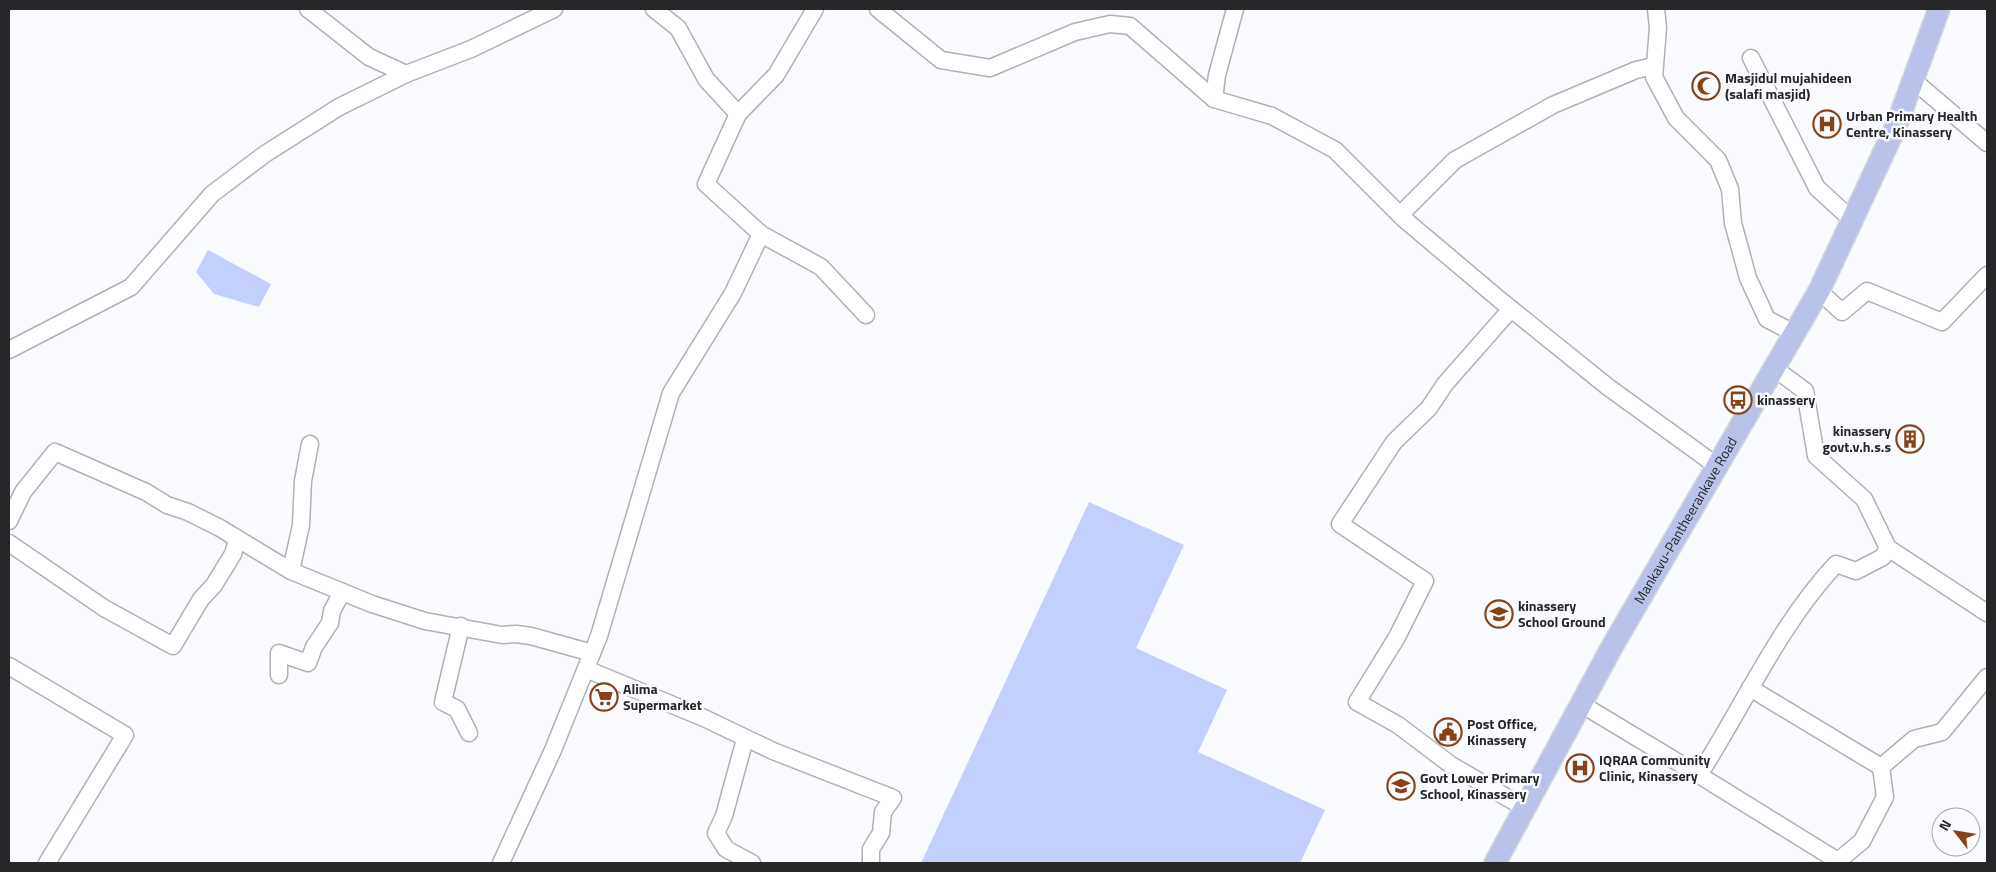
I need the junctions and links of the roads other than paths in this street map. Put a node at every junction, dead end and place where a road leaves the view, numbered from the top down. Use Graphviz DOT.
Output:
graph roads {
  1 [pos="308,9"];
  2 [pos="554,9"];
  3 [pos="654,9"];
  4 [pos="815,9"];
  5 [pos="878,9"];
  6 [pos="1235,9"];
  7 [pos="1656,9"];
  8 [pos="1939,9"];
  9 [pos="1751,58"];
  10 [pos="1654,66"];
  11 [pos="406,74"];
  12 [pos="1913,80"];
  13 [pos="1214,99"];
  14 [pos="738,114"];
  15 [pos="1987,143"];
  16 [pos="1400,214"];
  17 [pos="1852,220"];
  18 [pos="761,234"];
  19 [pos="1987,275"];
  20 [pos="1819,291"];
  21 [pos="1511,309"];
  22 [pos="866,315"];
  23 [pos="1794,333"];
  24 [pos="9,350"];
  25 [pos="1774,368"];
  26 [pos="310,444"];
  27 [pos="1717,466"];
  28 [pos="9,521"];
  29 [pos="236,540"];
  30 [pos="9,543"];
  31 [pos="1888,548"];
  32 [pos="291,571"];
  33 [pos="342,592"];
  34 [pos="1987,613"];
  35 [pos="461,626"];
  36 [pos="592,653"];
  37 [pos="9,666"];
  38 [pos="586,669"];
  39 [pos="279,675"];
  40 [pos="1987,677"];
  41 [pos="1750,688"];
  42 [pos="1581,704"];
  43 [pos="469,734"];
  44 [pos="745,739"];
  45 [pos="1882,767"];
  46 [pos="1699,775"];
  47 [pos="1525,808"];
  48 [pos="1498,862"];
  49 [pos="1842,862"];
  50 [pos="47,863"];
  51 [pos="501,863"];
  52 [pos="752,863"];
  53 [pos="871,863"];
  1 -- 11 [label="street"];
  2 -- 11 [label="street"];
  3 -- 14 [label="street"];
  4 -- 14 [label="street"];
  5 -- 13 [label="street"];
  6 -- 13 [label="street"];
  7 -- 10 [label="street"];
  8 -- 12 [label="main road, Mankavu-Pantheerankave Road"];
  9 -- 17 [label="street"];
  10 -- 16 [label="street"];
  10 -- 23 [label="street"];
  11 -- 24 [label="street"];
  12 -- 15 [label="street"];
  12 -- 17 [label="main road, Mankavu-Pantheerankave Road"];
  13 -- 16 [label="street"];
  14 -- 18 [label="street"];
  16 -- 21 [label="street"];
  17 -- 20 [label="main road, Mankavu-Pantheerankave Road"];
  18 -- 22 [label="street"];
  18 -- 36 [label="street"];
  19 -- 20 [label="street"];
  20 -- 23 [label="main road, Mankavu-Pantheerankave Road"];
  21 -- 27 [label="street"];
  21 -- 47 [label="street"];
  23 -- 25 [label="main road, Mankavu-Pantheerankave Road"];
  25 -- 27 [label="main road, Mankavu-Pantheerankave Road"];
  25 -- 31 [label="street"];
  26 -- 32 [label="street"];
  27 -- 42 [label="main road, Mankavu-Pantheerankave Road"];
  28 -- 29 [label="street"];
  29 -- 30 [label="street"];
  29 -- 32 [label="street"];
  31 -- 34 [label="street"];
  31 -- 41 [label="street"];
  32 -- 33 [label="street"];
  33 -- 35 [label="street"];
  33 -- 39 [label="street"];
  35 -- 36 [label="street"];
  35 -- 43 [label="street"];
  36 -- 38 [label="street"];
  37 -- 50 [label="street"];
  38 -- 44 [label="street"];
  38 -- 51 [label="street"];
  40 -- 45 [label="street"];
  41 -- 45 [label="street"];
  41 -- 46 [label="street"];
  42 -- 46 [label="street"];
  42 -- 47 [label="main road, Mankavu-Pantheerankave Road"];
  44 -- 52 [label="street"];
  44 -- 53 [label="street"];
  45 -- 49 [label="street"];
  46 -- 49 [label="street"];
  47 -- 48 [label="main road, Mankavu-Pantheerankave Road"];
}
